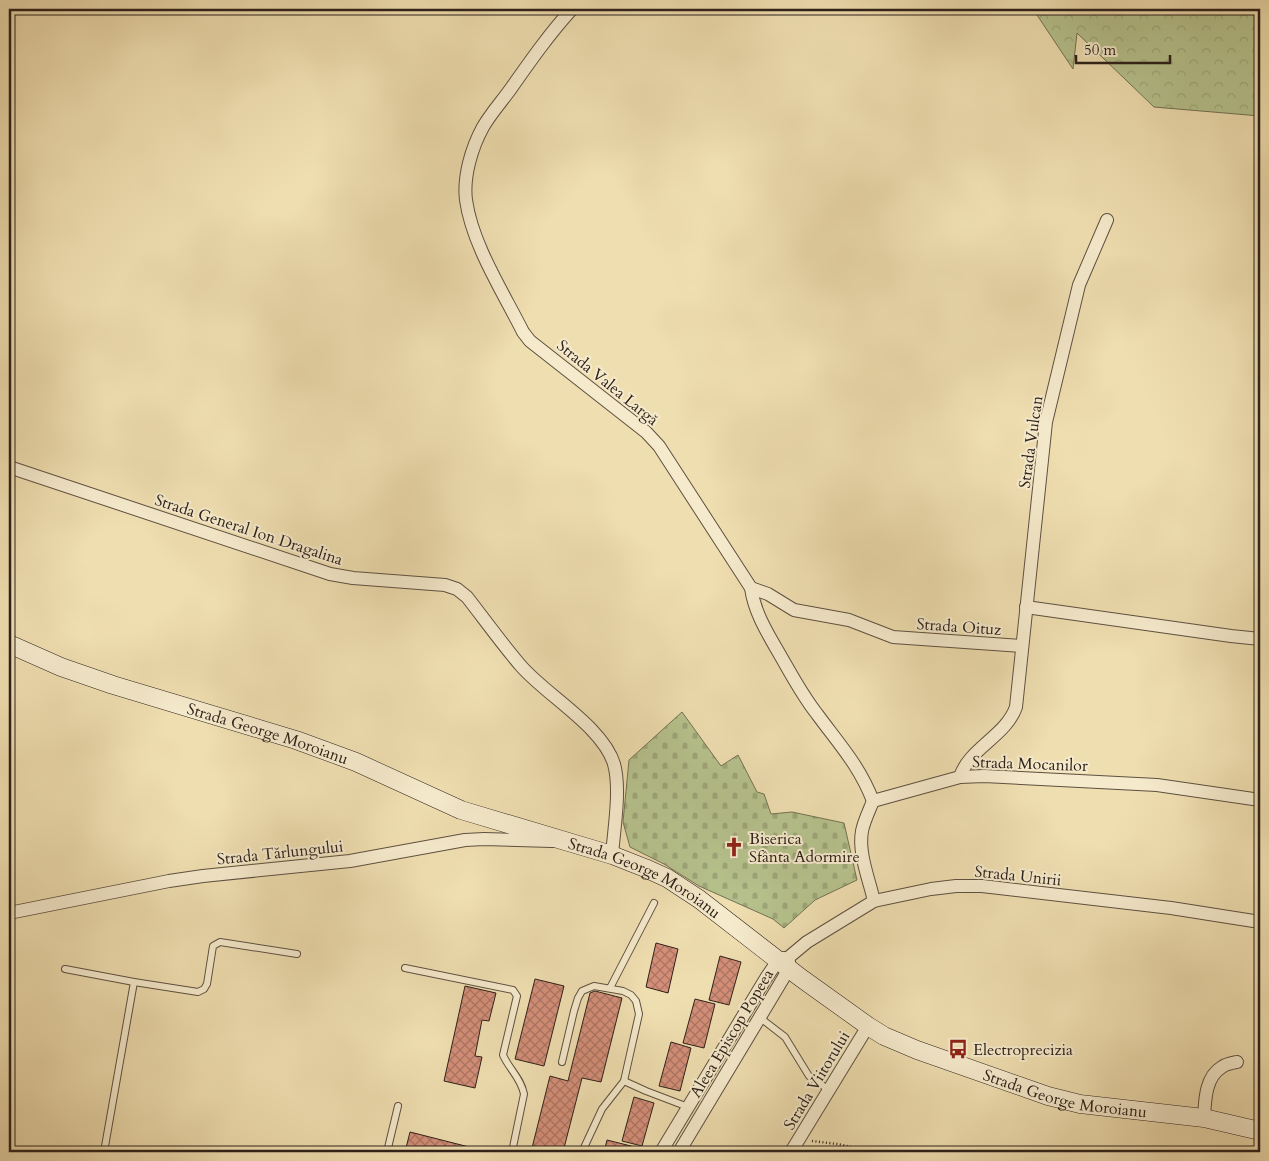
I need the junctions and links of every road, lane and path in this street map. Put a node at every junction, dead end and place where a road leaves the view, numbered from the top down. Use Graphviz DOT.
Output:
graph roads {
  1 [pos="572,9"];
  2 [pos="1107,220"];
  3 [pos="9,467"];
  4 [pos="751,588"];
  5 [pos="1026,607"];
  6 [pos="1260,639"];
  7 [pos="9,644"];
  8 [pos="1022,646"];
  9 [pos="960,777"];
  10 [pos="1260,800"];
  11 [pos="872,801"];
  12 [pos="555,839"];
  13 [pos="612,856"];
  14 [pos="874,901"];
  15 [pos="654,903"];
  16 [pos="9,913"];
  17 [pos="1260,922"];
  18 [pos="297,954"];
  19 [pos="785,962"];
  20 [pos="405,968"];
  21 [pos="66,969"];
  22 [pos="134,982"];
  23 [pos="610,988"];
  24 [pos="759,1017"];
  25 [pos="868,1026"];
  26 [pos="562,1062"];
  27 [pos="1237,1062"];
  28 [pos="624,1081"];
  29 [pos="829,1090"];
  30 [pos="398,1106"];
  31 [pos="688,1107"];
  32 [pos="1204,1118"];
  33 [pos="1260,1130"];
  34 [pos="798,1140"];
  35 [pos="104,1152"];
  36 [pos="387,1152"];
  37 [pos="512,1152"];
  38 [pos="582,1152"];
  39 [pos="661,1152"];
  40 [pos="679,1152"];
  41 [pos="791,1152"];
  42 [pos="875,1152"];
  1 -- 4 [label="street, Strada Valea Largă"];
  2 -- 5 [label="street, Strada Vulcan"];
  3 -- 13 [label="street, Strada General Ion Dragalina"];
  4 -- 8 [label="street, Strada Oituz"];
  4 -- 11 [label="street, Strada Valea Largă"];
  5 -- 6 [label="street"];
  5 -- 8 [label="street, Strada Vulcan"];
  7 -- 12 [label="main road, Strada George Moroianu"];
  8 -- 9 [label="street, Strada Oituz"];
  9 -- 10 [label="street, Strada Mocanilor"];
  9 -- 11 [label="street, Strada Mocanilor"];
  11 -- 14 [label="street"];
  12 -- 13 [label="main road, Strada George Moroianu"];
  12 -- 16 [label="street, Strada Tărlungului"];
  13 -- 19 [label="main road, Strada George Moroianu"];
  14 -- 17 [label="street, Strada Unirii"];
  14 -- 19 [label="street, Strada Unirii"];
  15 -- 23 [label="lane"];
  18 -- 22 [label="lane"];
  19 -- 24 [label="street, Aleea Episcop Popeea"];
  19 -- 25 [label="main road, Strada George Moroianu"];
  19 -- 31 [label="street, Aleea Episcop Popeea"];
  20 -- 37 [label="lane"];
  21 -- 22 [label="lane"];
  22 -- 35 [label="lane"];
  23 -- 26 [label="lane"];
  23 -- 28 [label="lane"];
  24 -- 29 [label="lane"];
  24 -- 40 [label="street, Aleea Episcop Popeea"];
  25 -- 29 [label="street, Strada Viitorului"];
  25 -- 32 [label="main road, Strada George Moroianu"];
  27 -- 32 [label="street"];
  28 -- 31 [label="lane, Aleea Episcop Popeea"];
  28 -- 38 [label="lane"];
  29 -- 34 [label="street, Strada Viitorului"];
  30 -- 36 [label="lane"];
  31 -- 39 [label="street, Aleea Episcop Popeea"];
  32 -- 33 [label="main road, Strada George Moroianu"];
  34 -- 41 [label="street, Strada Viitorului"];
  34 -- 42 [label="path"];
}
